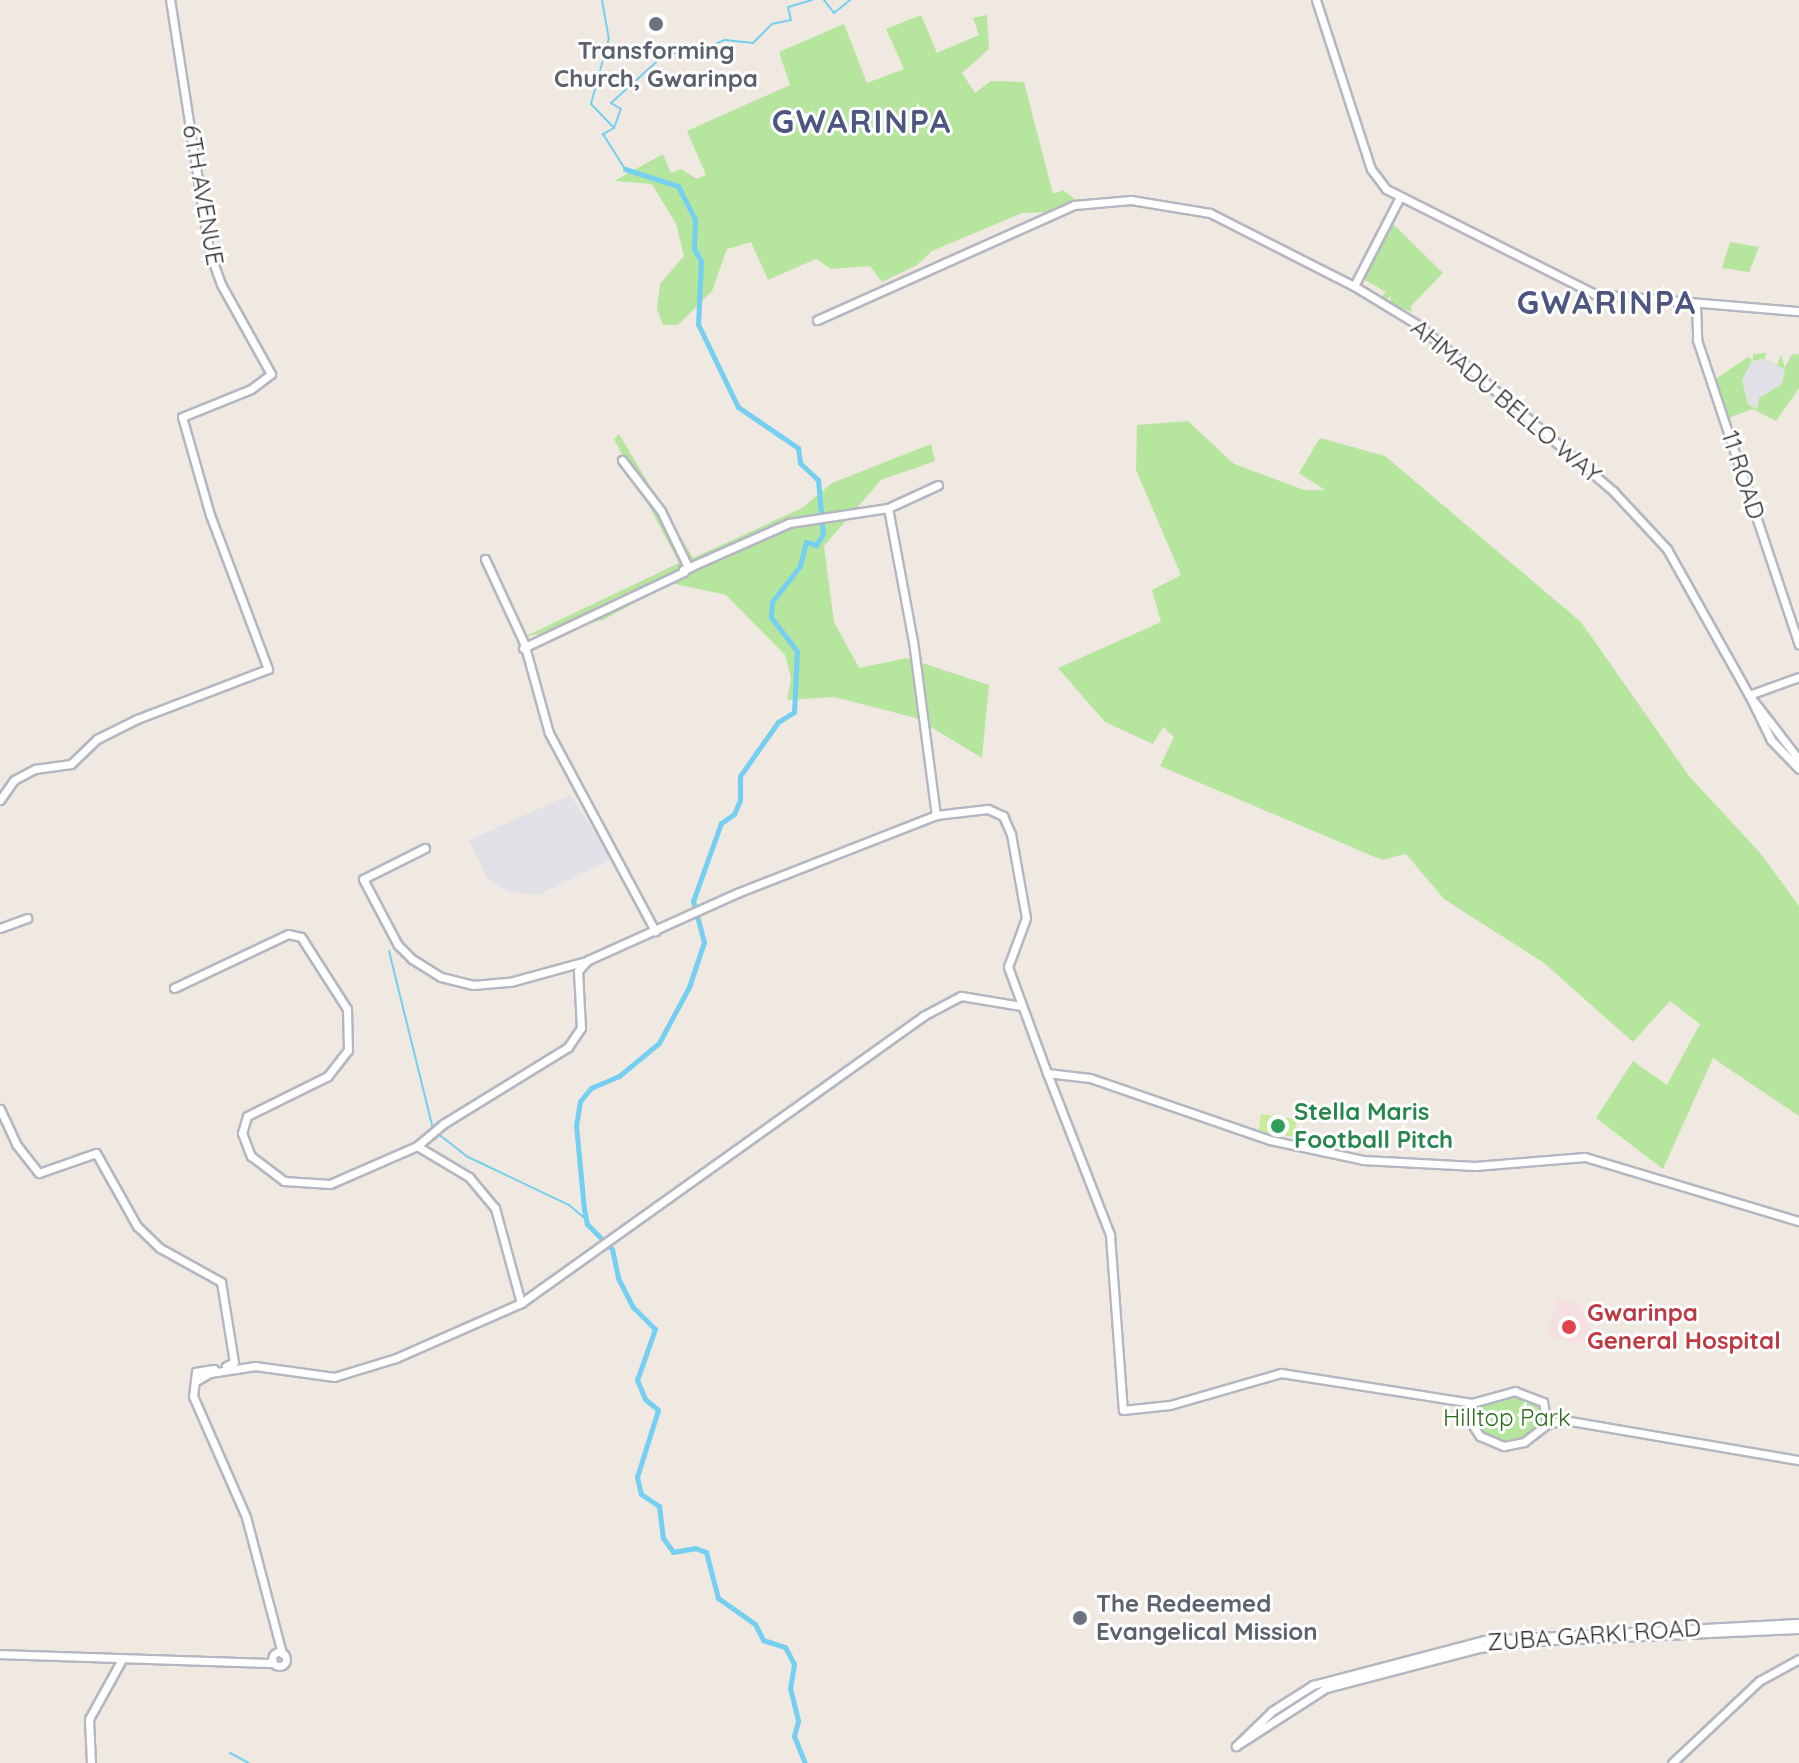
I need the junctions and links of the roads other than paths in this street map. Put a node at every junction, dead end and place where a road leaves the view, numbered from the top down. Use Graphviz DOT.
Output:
graph roads {
  1 [pos="170,0"];
  2 [pos="1316,0"];
  3 [pos="1400,197"];
  4 [pos="1354,286"];
  5 [pos="1696,304"];
  6 [pos="1799,311"];
  7 [pos="817,320"];
  8 [pos="622,460"];
  9 [pos="938,485"];
  10 [pos="888,508"];
  11 [pos="685,568"];
  12 [pos="1799,644"];
  13 [pos="522,646"];
  14 [pos="1799,677"];
  15 [pos="1749,695"];
  16 [pos="1799,760"];
  17 [pos="1799,769"];
  18 [pos="0,800"];
  19 [pos="936,815"];
  20 [pos="425,848"];
  21 [pos="27,918"];
  22 [pos="0,928"];
  23 [pos="653,931"];
  24 [pos="579,965"];
  25 [pos="174,988"];
  26 [pos="1021,1006"];
  27 [pos="1047,1073"];
  28 [pos="0,1109"];
  29 [pos="417,1146"];
  30 [pos="1799,1221"];
  31 [pos="521,1303"];
  32 [pos="196,1381"];
  33 [pos="1472,1403"];
  34 [pos="1455,1404"];
  35 [pos="1545,1405"];
  36 [pos="1465,1414"];
  37 [pos="1564,1420"];
  38 [pos="1547,1424"];
  39 [pos="1799,1460"];
  40 [pos="1799,1626"];
  41 [pos="0,1654"];
  42 [pos="1799,1659"];
  43 [pos="121,1661"];
  44 [pos="91,1763"];
  45 [pos="1672,1763"];
  1 -- 18 [label="street, 6TH AVENUE"];
  2 -- 3 [label="street"];
  3 -- 4 [label="street"];
  3 -- 5 [label="street"];
  4 -- 7 [label="street, AHMADU BELLO WAY"];
  4 -- 15 [label="street, AHMADU BELLO WAY"];
  5 -- 6 [label="street"];
  5 -- 12 [label="street, 11 ROAD"];
  8 -- 11 [label="street"];
  9 -- 10 [label="street"];
  10 -- 11 [label="street"];
  10 -- 19 [label="street"];
  11 -- 13 [label="street"];
  13 -- 13 [label="street"];
  13 -- 23 [label="street"];
  14 -- 15 [label="street"];
  15 -- 16 [label="street, AHMADU BELLO WAY"];
  15 -- 17 [label="street, AHMADU BELLO WAY"];
  19 -- 23 [label="street"];
  19 -- 26 [label="street"];
  20 -- 24 [label="street"];
  21 -- 22 [label="street"];
  23 -- 24 [label="street"];
  24 -- 29 [label="street"];
  25 -- 29 [label="street"];
  26 -- 27 [label="street"];
  26 -- 31 [label="street"];
  27 -- 30 [label="street"];
  27 -- 34 [label="street"];
  28 -- 32 [label="street"];
  29 -- 31 [label="street"];
  31 -- 32 [label="street"];
  32 -- 43 [label="street"];
  33 -- 34 [label="street"];
  33 -- 35 [label="street"];
  33 -- 36 [label="street"];
  34 -- 36 [label="street"];
  35 -- 37 [label="street"];
  35 -- 38 [label="street"];
  36 -- 38 [label="street"];
  37 -- 38 [label="street"];
  37 -- 39 [label="street"];
  40 -- 40 [label="street, ZUBA GARKI ROAD"];
  41 -- 43 [label="street"];
  42 -- 45 [label="street"];
  43 -- 44 [label="street"];
}
